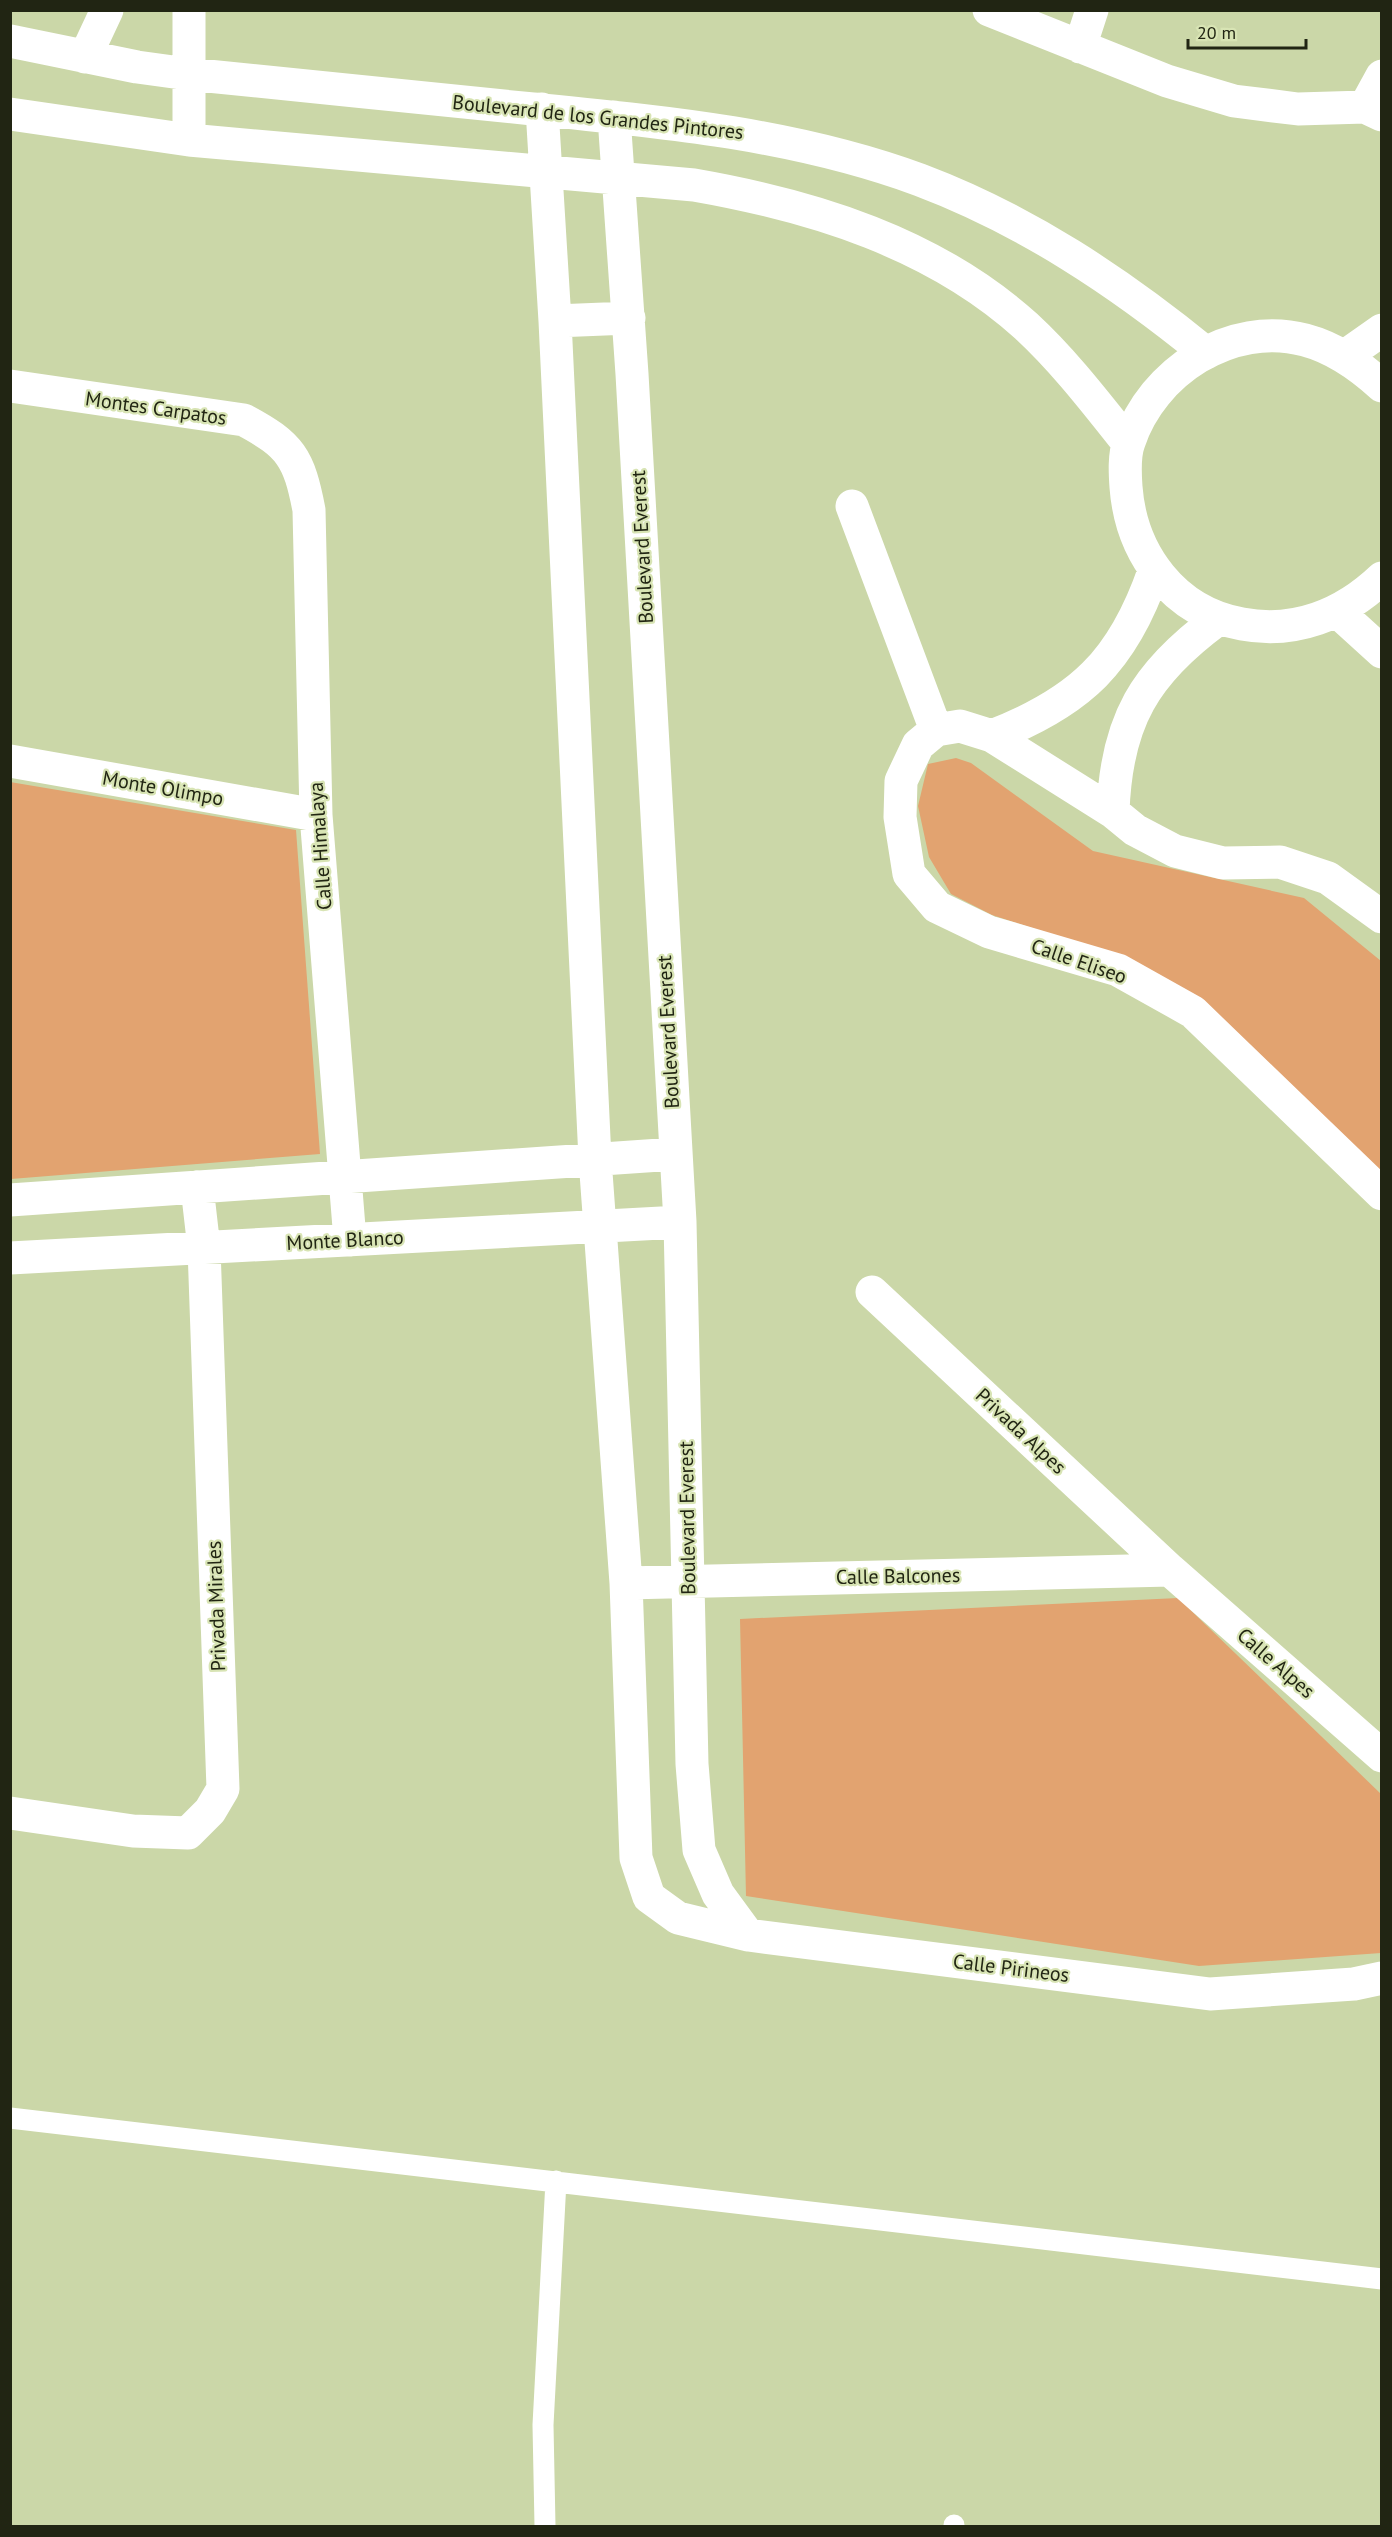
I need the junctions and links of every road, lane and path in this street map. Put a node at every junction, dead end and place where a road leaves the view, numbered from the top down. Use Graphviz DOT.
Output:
graph roads {
  1 [pos="107,10"];
  2 [pos="189,10"];
  3 [pos="989,10"];
  4 [pos="1092,10"];
  5 [pos="10,41"];
  6 [pos="1080,47"];
  7 [pos="85,57"];
  8 [pos="188,74"];
  9 [pos="1382,76"];
  10 [pos="542,110"];
  11 [pos="1373,111"];
  12 [pos="10,114"];
  13 [pos="614,117"];
  14 [pos="189,140"];
  15 [pos="547,170"];
  16 [pos="620,177"];
  17 [pos="629,318"];
  18 [pos="555,321"];
  19 [pos="1382,330"];
  20 [pos="1206,353"];
  21 [pos="1345,356"];
  22 [pos="10,386"];
  23 [pos="1382,386"];
  24 [pos="1128,443"];
  25 [pos="292,454"];
  26 [pos="852,506"];
  27 [pos="1154,571"];
  28 [pos="1382,578"];
  29 [pos="1338,612"];
  30 [pos="1217,620"];
  31 [pos="1382,652"];
  32 [pos="936,730"];
  33 [pos="992,736"];
  34 [pos="10,761"];
  35 [pos="1113,812"];
  36 [pos="316,815"];
  37 [pos="1382,917"];
  38 [pos="675,1154"];
  39 [pos="595,1160"];
  40 [pos="345,1176"];
  41 [pos="197,1187"];
  42 [pos="1382,1194"];
  43 [pos="10,1200"];
  44 [pos="680,1222"];
  45 [pos="601,1227"];
  46 [pos="350,1240"];
  47 [pos="204,1248"];
  48 [pos="10,1258"];
  49 [pos="873,1292"];
  50 [pos="1170,1570"];
  51 [pos="689,1581"];
  52 [pos="626,1583"];
  53 [pos="1382,1756"];
  54 [pos="10,1813"];
  55 [pos="748,1935"];
  56 [pos="1382,1978"];
  57 [pos="10,2118"];
  58 [pos="556,2181"];
  59 [pos="1382,2279"];
  60 [pos="544,2526"];
  1 -- 7 [label="street"];
  2 -- 8 [label="street"];
  3 -- 6 [label="street"];
  4 -- 6 [label="street"];
  5 -- 7 [label="street, Boulevard de los Grandes Pintores"];
  6 -- 11 [label="street"];
  7 -- 8 [label="street, Boulevard de los Grandes Pintores"];
  8 -- 10 [label="street, Boulevard de los Grandes Pintores"];
  8 -- 14 [label="street"];
  9 -- 11 [label="street"];
  10 -- 13 [label="street, Boulevard de los Grandes Pintores"];
  10 -- 15 [label="street"];
  12 -- 14 [label="street"];
  13 -- 16 [label="street, Boulevard Everest"];
  13 -- 20 [label="street, Boulevard de los Grandes Pintores"];
  14 -- 15 [label="street"];
  15 -- 16 [label="street"];
  15 -- 18 [label="street"];
  16 -- 17 [label="street, Boulevard Everest"];
  16 -- 24 [label="street"];
  17 -- 18 [label="street"];
  17 -- 38 [label="street, Boulevard Everest"];
  18 -- 39 [label="street"];
  19 -- 21 [label="street"];
  20 -- 21 [label="street"];
  20 -- 24 [label="street"];
  21 -- 23 [label="street"];
  22 -- 25 [label="street, Montes Carpatos"];
  24 -- 27 [label="street"];
  25 -- 36 [label="street, Calle Himalaya"];
  26 -- 32 [label="street"];
  27 -- 30 [label="street"];
  27 -- 33 [label="street"];
  28 -- 29 [label="street"];
  29 -- 30 [label="street"];
  29 -- 31 [label="street"];
  30 -- 35 [label="street"];
  32 -- 33 [label="street"];
  32 -- 42 [label="street, Calle Eliseo"];
  33 -- 35 [label="street"];
  34 -- 36 [label="street, Monte Olimpo"];
  35 -- 37 [label="street"];
  36 -- 40 [label="street, Calle Himalaya"];
  38 -- 39 [label="street"];
  38 -- 44 [label="street, Boulevard Everest"];
  39 -- 40 [label="street"];
  39 -- 45 [label="street"];
  40 -- 41 [label="street"];
  40 -- 46 [label="street, Calle Himalaya"];
  41 -- 43 [label="street"];
  41 -- 47 [label="street, Privada Mirales"];
  44 -- 45 [label="street, Monte Blanco"];
  44 -- 51 [label="street, Boulevard Everest"];
  45 -- 46 [label="street, Monte Blanco"];
  45 -- 52 [label="street"];
  46 -- 47 [label="street, Monte Blanco"];
  47 -- 48 [label="street, Monte Blanco"];
  47 -- 54 [label="street, Privada Mirales"];
  49 -- 50 [label="street, Privada Alpes"];
  50 -- 51 [label="street, Calle Balcones"];
  50 -- 53 [label="street, Calle Alpes"];
  51 -- 52 [label="street, Calle Balcones"];
  51 -- 55 [label="street, Boulevard Everest"];
  52 -- 55 [label="street, Calle Pirineos"];
  55 -- 56 [label="street, Calle Pirineos"];
  57 -- 58 [label="lane"];
  58 -- 59 [label="lane"];
  58 -- 60 [label="lane"];
}
